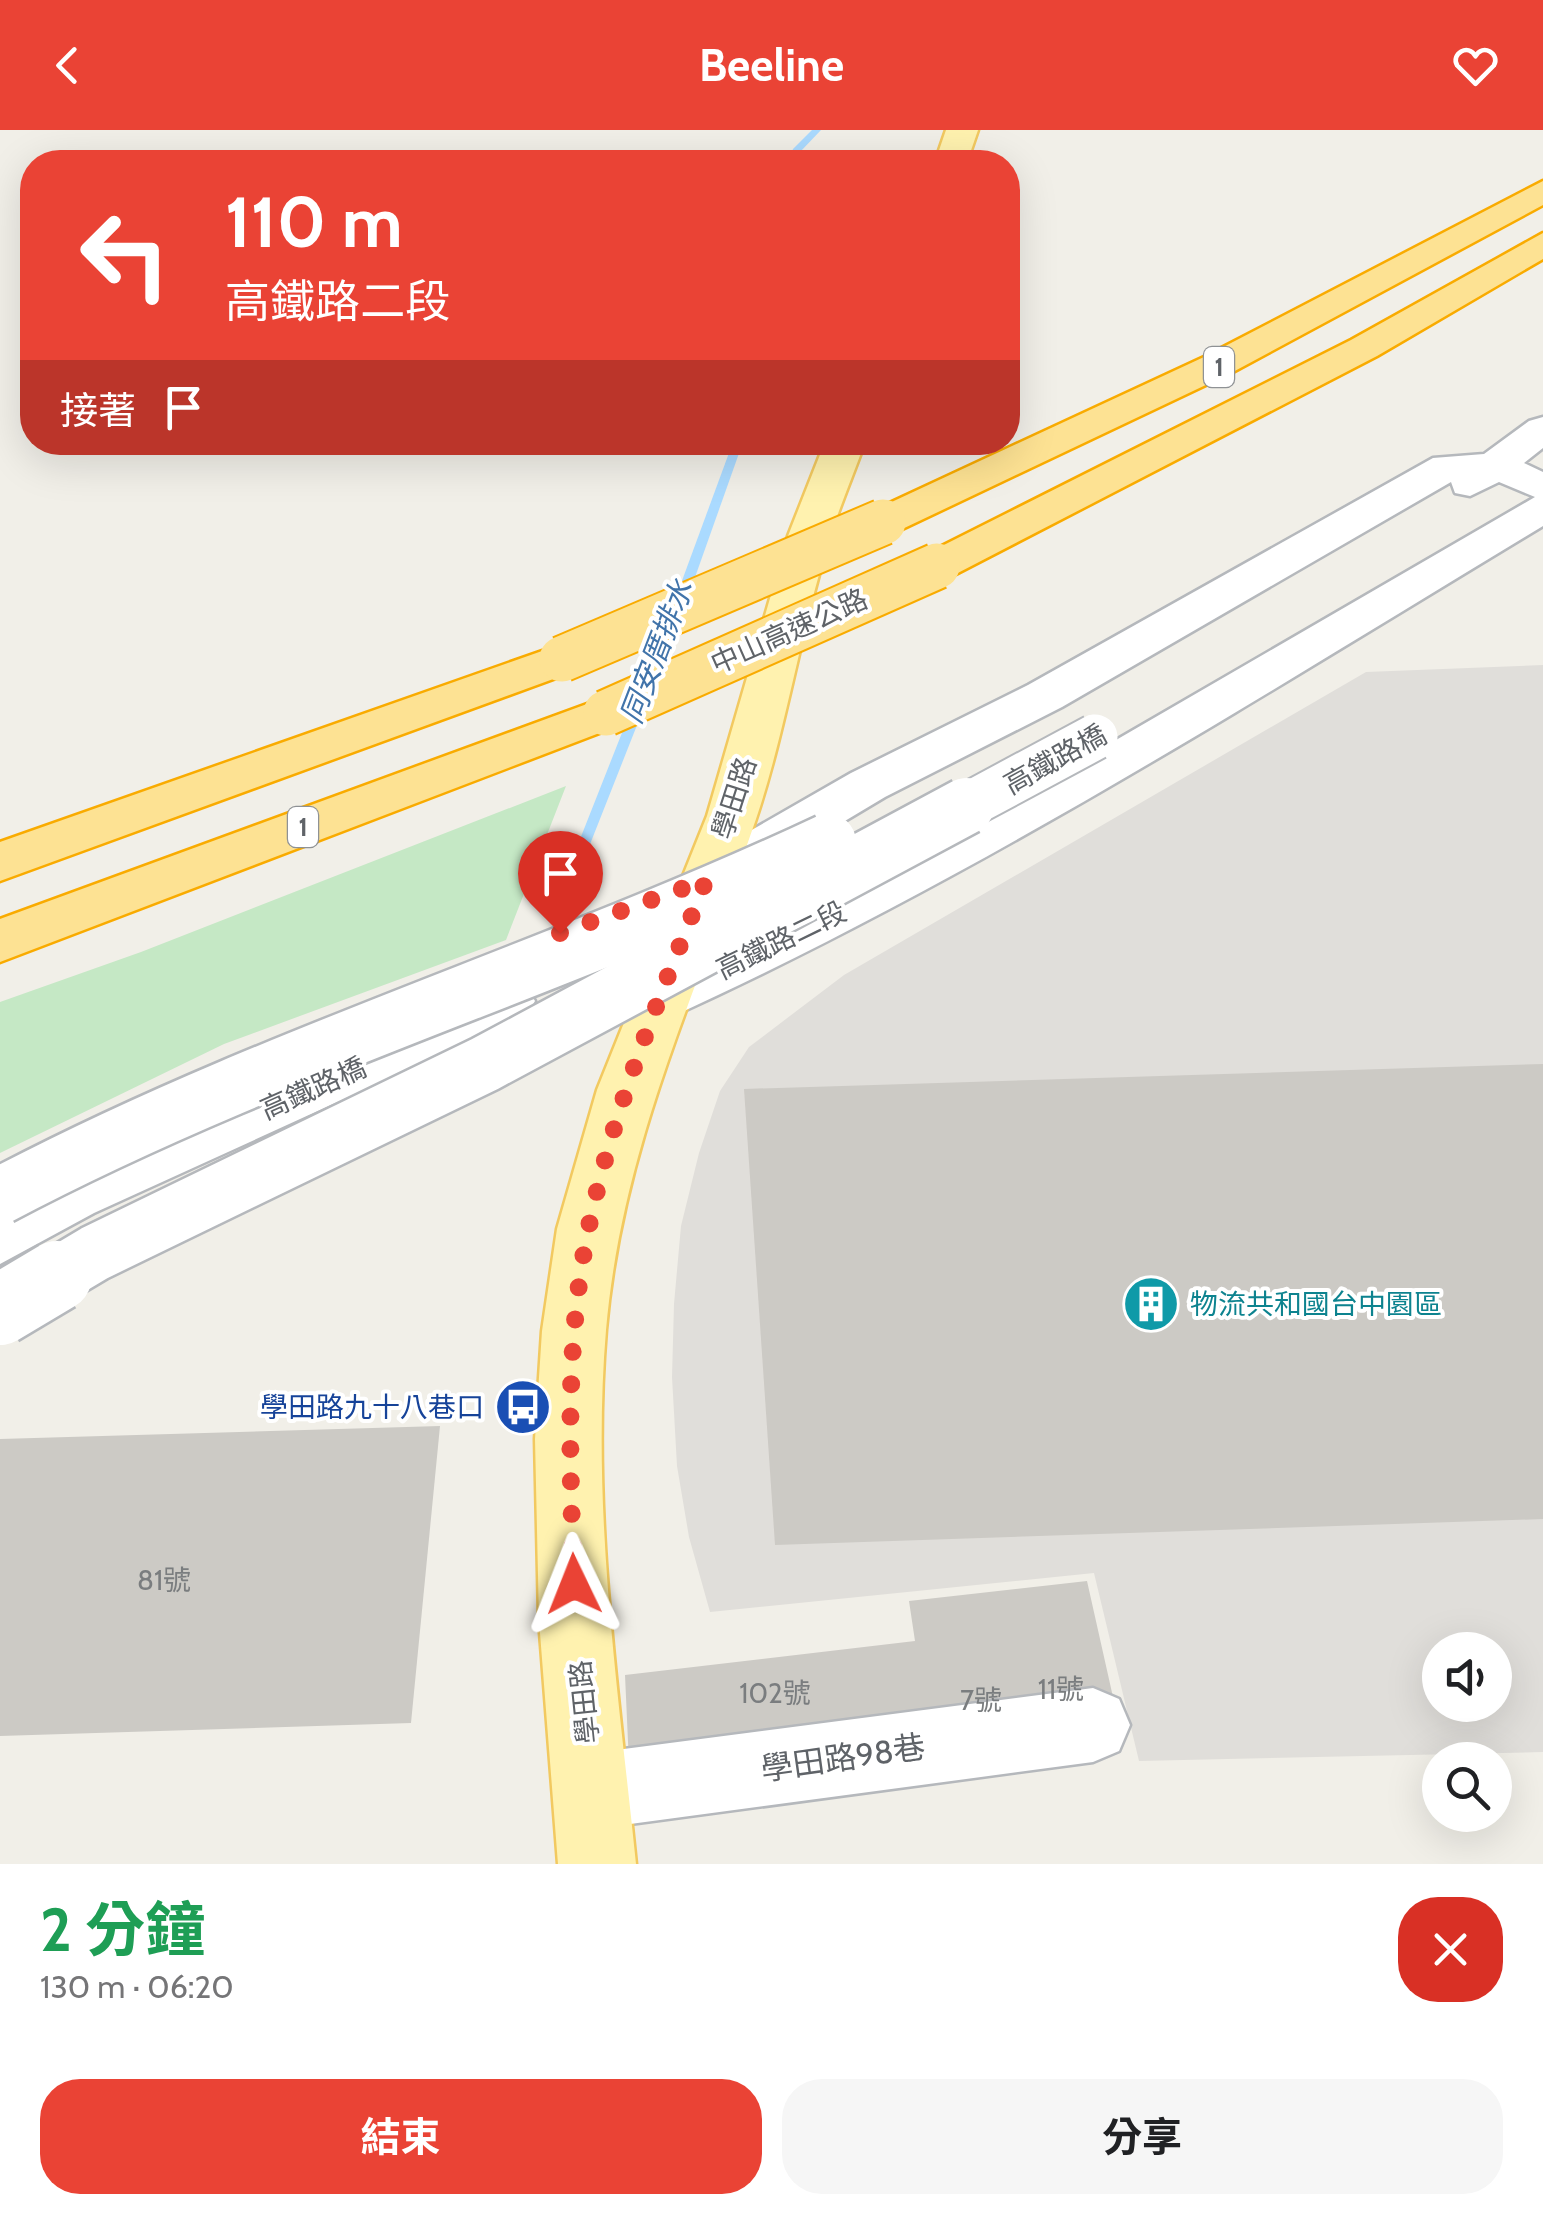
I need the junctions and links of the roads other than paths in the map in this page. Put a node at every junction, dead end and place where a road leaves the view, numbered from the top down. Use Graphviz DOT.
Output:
graph roads {
  1 [pos="1543,191"];
  2 [pos="1543,244"];
  3 [pos="1543,400"];
  4 [pos="840,455"];
  5 [pos="1532,468"];
  6 [pos="1084,728"];
  7 [pos="0,862"];
  8 [pos="706,880"];
  9 [pos="0,941"];
  10 [pos="659,997"];
  11 [pos="0,1168"];
  12 [pos="0,1196"];
  13 [pos="0,1237"];
  14 [pos="0,1274"];
  15 [pos="0,1310"];
  16 [pos="0,1337"];
  17 [pos="1092,1725"];
  18 [pos="593,1791"];
  19 [pos="597,1864"];
  1 -- 7 [label="highway, 1, bridge"];
  2 -- 9 [label="highway, 中山高速公路 / 1, bridge"];
  3 -- 5 [label="street"];
  4 -- 8 [label="main road, 學田路"];
  5 -- 6 [label="street, 高鐵路橋"];
  5 -- 8 [label="street"];
  5 -- 10 [label="street, 高鐵路二段"];
  6 -- 12 [label="street, 高鐵路橋, bridge"];
  6 -- 15 [label="street, 高鐵路橋, bridge"];
  8 -- 10 [label="main road, 學田路"];
  8 -- 11 [label="street"];
  8 -- 13 [label="street, 高鐵路橋"];
  10 -- 14 [label="street, 高鐵路橋"];
  10 -- 16 [label="street, 高鐵路二段"];
  10 -- 18 [label="main road, 學田路"];
  17 -- 18 [label="street, 學田路98巷"];
  18 -- 19 [label="main road, 學田路"];
}
